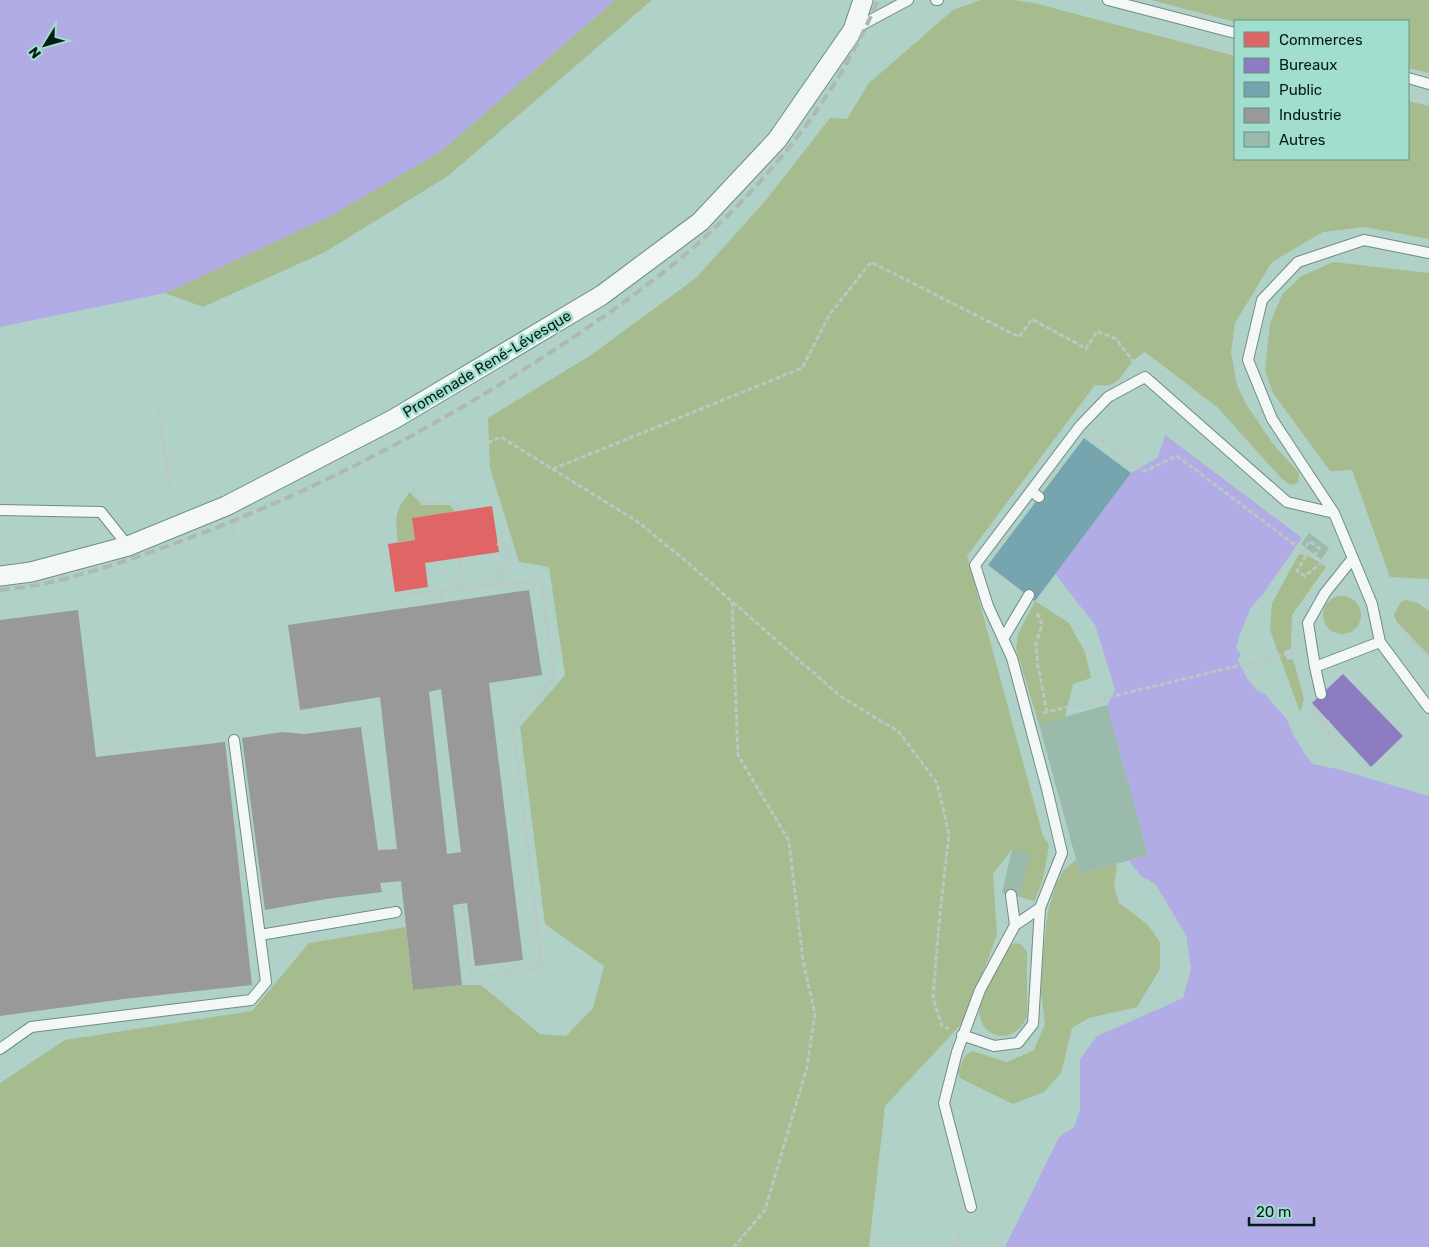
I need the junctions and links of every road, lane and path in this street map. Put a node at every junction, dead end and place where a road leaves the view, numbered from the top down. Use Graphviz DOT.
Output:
graph roads {
  1 [pos="863,0"];
  2 [pos="908,0"];
  3 [pos="1108,0"];
  4 [pos="853,30"];
  5 [pos="1234,33"];
  6 [pos="1409,78"];
  7 [pos="1429,84"];
  8 [pos="1429,253"];
  9 [pos="1133,361"];
  10 [pos="158,408"];
  11 [pos="1089,431"];
  12 [pos="481,446"];
  13 [pos="1118,451"];
  14 [pos="1112,459"];
  15 [pos="553,470"];
  16 [pos="413,488"];
  17 [pos="171,493"];
  18 [pos="0,510"];
  19 [pos="459,511"];
  20 [pos="1334,513"];
  21 [pos="231,522"];
  22 [pos="236,542"];
  23 [pos="497,544"];
  24 [pos="128,546"];
  25 [pos="1334,547"];
  26 [pos="1314,556"];
  27 [pos="460,558"];
  28 [pos="1353,558"];
  29 [pos="1322,563"];
  30 [pos="0,576"];
  31 [pos="497,584"];
  32 [pos="458,589"];
  33 [pos="440,591"];
  34 [pos="404,595"];
  35 [pos="1029,595"];
  36 [pos="732,602"];
  37 [pos="442,603"];
  38 [pos="1036,610"];
  39 [pos="1401,628"];
  40 [pos="1003,639"];
  41 [pos="1380,642"];
  42 [pos="1295,652"];
  43 [pos="1429,657"];
  44 [pos="1315,666"];
  45 [pos="1322,694"];
  46 [pos="1309,704"];
  47 [pos="1429,708"];
  48 [pos="1047,712"];
  49 [pos="1315,712"];
  50 [pos="1028,716"];
  51 [pos="1328,720"];
  52 [pos="234,740"];
  53 [pos="140,745"];
  54 [pos="1343,748"];
  55 [pos="96,749"];
  56 [pos="1013,899"];
  57 [pos="462,904"];
  58 [pos="1040,908"];
  59 [pos="396,912"];
  60 [pos="1016,925"];
  61 [pos="260,935"];
  62 [pos="962,1035"];
  63 [pos="0,1049"];
  64 [pos="971,1207"];
  65 [pos="734,1247"];
  66 [pos="954,1247"];
  1 -- 4 [label="street, Promenade René-Lévesque"];
  2 -- 4 [label="lane"];
  3 -- 5 [label="lane"];
  4 -- 24 [label="street, Promenade René-Lévesque"];
  6 -- 7 [label="lane"];
  8 -- 20 [label="lane"];
  9 -- 15 [label="path"];
  10 -- 17 [label="path"];
  11 -- 13 [label="path"];
  12 -- 15 [label="path"];
  13 -- 14 [label="path"];
  13 -- 29 [label="path"];
  15 -- 36 [label="path"];
  16 -- 19 [label="path"];
  18 -- 24 [label="lane"];
  20 -- 28 [label="lane"];
  20 -- 40 [label="lane"];
  21 -- 22 [label="path"];
  23 -- 31 [label="path"];
  24 -- 30 [label="street, Promenade René-Lévesque"];
  25 -- 29 [label="path"];
  26 -- 26 [label="path"];
  26 -- 29 [label="path"];
  27 -- 32 [label="path"];
  28 -- 41 [label="lane"];
  28 -- 44 [label="lane"];
  31 -- 32 [label="path"];
  31 -- 57 [label="path"];
  32 -- 33 [label="path"];
  33 -- 34 [label="path"];
  33 -- 37 [label="path"];
  35 -- 40 [label="lane"];
  36 -- 62 [label="path"];
  36 -- 65 [label="path"];
  38 -- 48 [label="path"];
  39 -- 43 [label="path"];
  40 -- 50 [label="lane"];
  41 -- 44 [label="lane"];
  41 -- 47 [label="lane"];
  42 -- 48 [label="path"];
  44 -- 45 [label="lane"];
  46 -- 49 [label="path"];
  48 -- 50 [label="path"];
  49 -- 51 [label="path"];
  49 -- 54 [label="path"];
  50 -- 58 [label="lane"];
  52 -- 61 [label="lane"];
  53 -- 55 [label="path"];
  56 -- 60 [label="lane"];
  58 -- 60 [label="lane"];
  58 -- 62 [label="lane"];
  59 -- 61 [label="lane"];
  60 -- 62 [label="lane"];
  61 -- 63 [label="lane"];
  62 -- 64 [label="lane"];
  64 -- 66 [label="path"];
}
